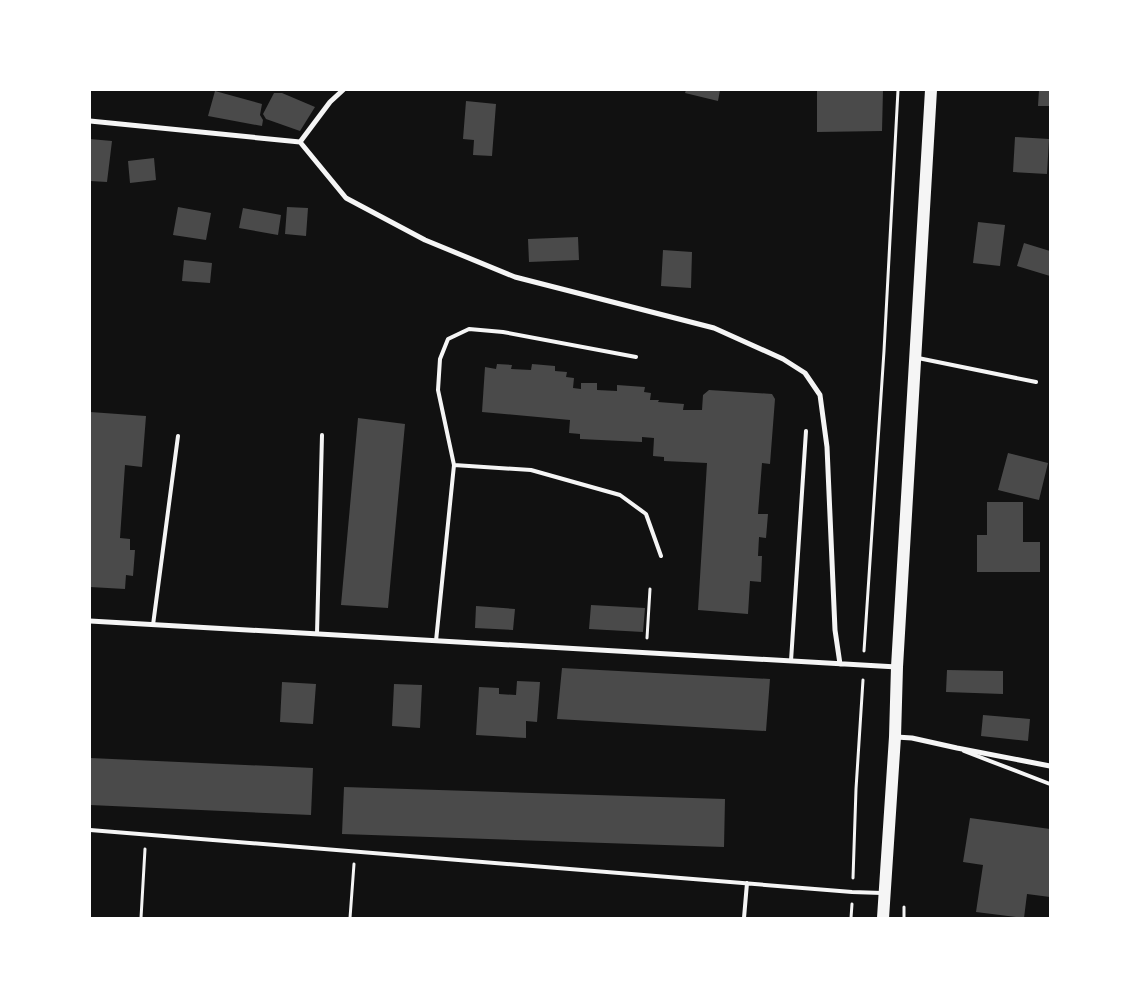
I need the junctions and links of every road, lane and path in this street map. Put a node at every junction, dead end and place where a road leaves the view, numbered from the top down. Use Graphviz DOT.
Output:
graph roads {
  1 [pos="343,90"];
  2 [pos="898,90"];
  3 [pos="932,90"];
  4 [pos="90,121"];
  5 [pos="300,142"];
  6 [pos="636,357"];
  7 [pos="916,358"];
  8 [pos="1036,382"];
  9 [pos="806,431"];
  10 [pos="322,435"];
  11 [pos="178,436"];
  12 [pos="454,465"];
  13 [pos="661,556"];
  14 [pos="650,589"];
  15 [pos="90,622"];
  16 [pos="153,625"];
  17 [pos="317,634"];
  18 [pos="436,641"];
  19 [pos="646,653"];
  20 [pos="791,661"];
  21 [pos="840,664"];
  22 [pos="864,665"];
  23 [pos="897,667"];
  24 [pos="895,737"];
  25 [pos="957,748"];
  26 [pos="1050,766"];
  27 [pos="1050,784"];
  28 [pos="90,830"];
  29 [pos="146,834"];
  30 [pos="355,851"];
  31 [pos="747,884"];
  32 [pos="852,892"];
  33 [pos="884,893"];
  34 [pos="141,918"];
  35 [pos="350,918"];
  36 [pos="744,918"];
  37 [pos="851,918"];
  38 [pos="883,918"];
  1 -- 5 [label="street"];
  2 -- 22 [label="path"];
  3 -- 7 [label="main road"];
  4 -- 5 [label="street"];
  5 -- 21 [label="street"];
  6 -- 12 [label="lane"];
  7 -- 8 [label="lane"];
  7 -- 23 [label="main road"];
  9 -- 20 [label="lane"];
  10 -- 17 [label="lane"];
  11 -- 16 [label="lane"];
  12 -- 13 [label="lane"];
  12 -- 18 [label="lane"];
  14 -- 19 [label="path"];
  15 -- 16 [label="street"];
  16 -- 17 [label="street"];
  17 -- 18 [label="street"];
  18 -- 19 [label="street"];
  19 -- 20 [label="street"];
  20 -- 21 [label="street"];
  21 -- 22 [label="street"];
  22 -- 23 [label="street"];
  22 -- 32 [label="path"];
  23 -- 24 [label="main road"];
  24 -- 25 [label="street"];
  24 -- 33 [label="main road"];
  25 -- 26 [label="street"];
  25 -- 27 [label="lane"];
  28 -- 29 [label="lane"];
  29 -- 30 [label="lane"];
  29 -- 34 [label="path"];
  30 -- 31 [label="lane"];
  30 -- 35 [label="path"];
  31 -- 32 [label="lane"];
  31 -- 36 [label="lane"];
  32 -- 33 [label="lane"];
  32 -- 37 [label="path"];
  33 -- 38 [label="main road"];
}
